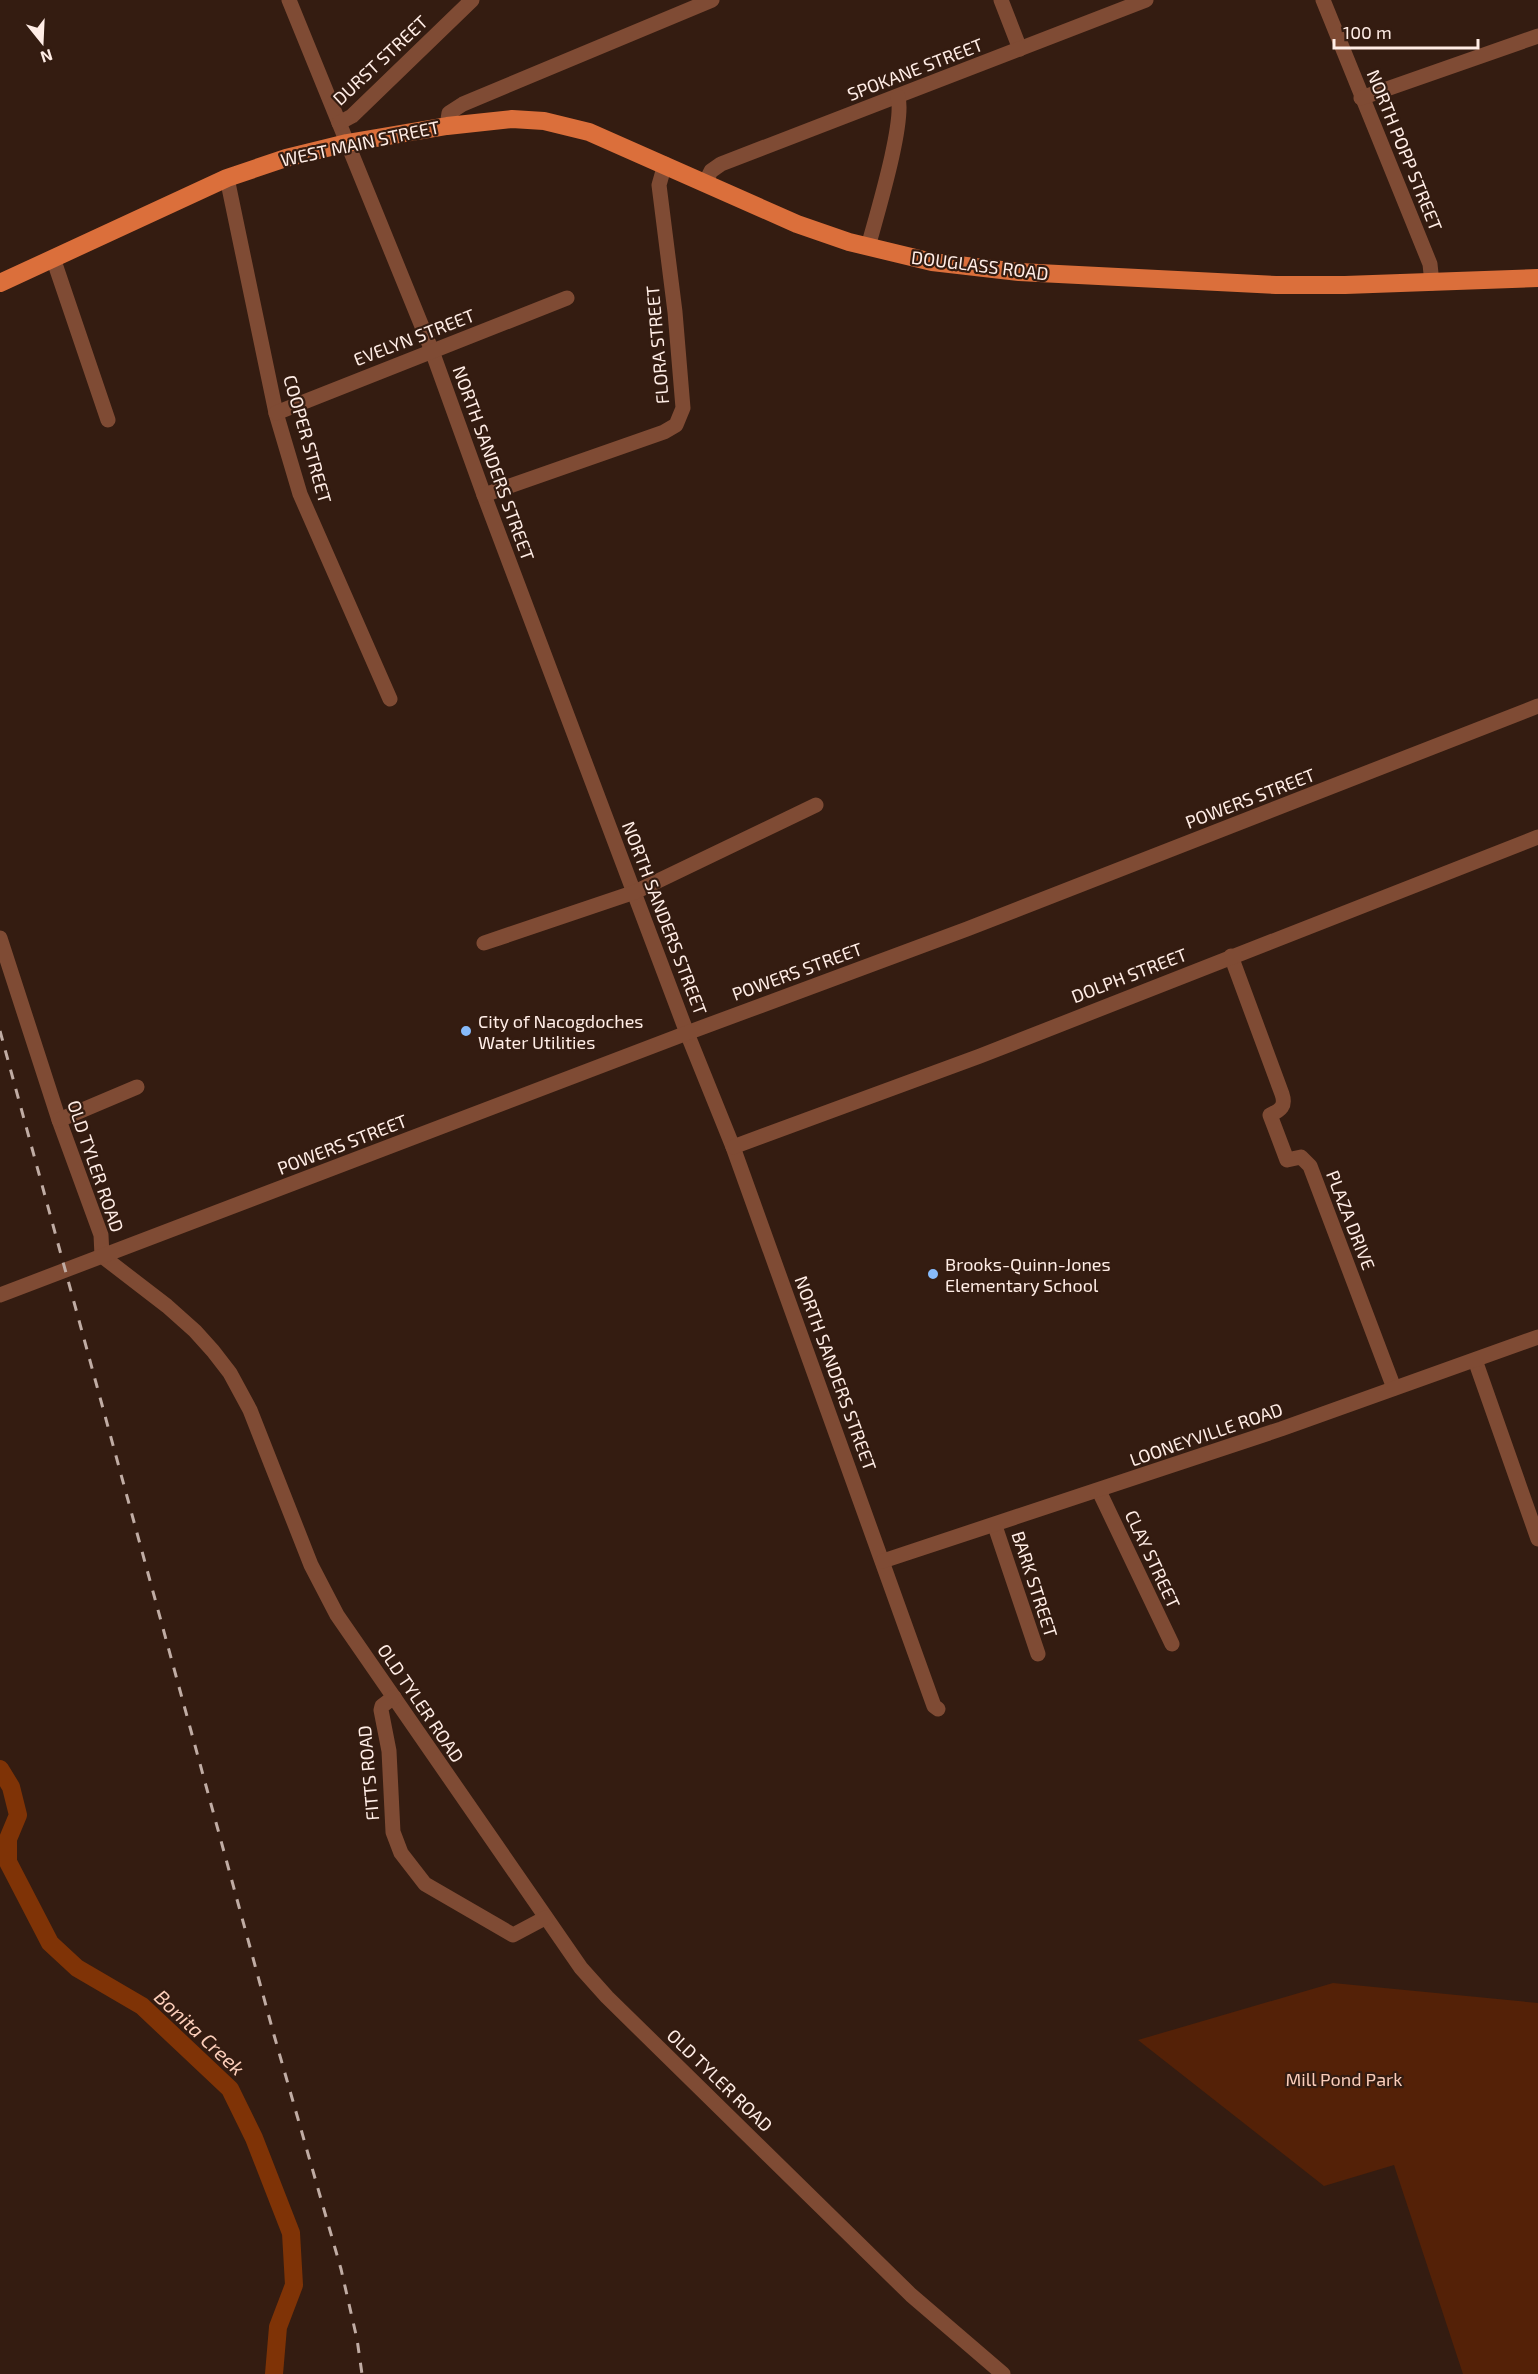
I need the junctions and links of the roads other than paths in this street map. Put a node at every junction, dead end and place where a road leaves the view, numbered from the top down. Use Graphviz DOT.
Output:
graph roads {
  1 [pos="289,0"];
  2 [pos="472,0"];
  3 [pos="712,0"];
  4 [pos="1001,0"];
  5 [pos="1146,0"];
  6 [pos="1323,0"];
  7 [pos="1538,36"];
  8 [pos="1020,49"];
  9 [pos="898,97"];
  10 [pos="1361,98"];
  11 [pos="339,123"];
  12 [pos="447,126"];
  13 [pos="347,143"];
  14 [pos="665,164"];
  15 [pos="227,178"];
  16 [pos="705,183"];
  17 [pos="868,247"];
  18 [pos="53,258"];
  19 [pos="1538,278"];
  20 [pos="0,283"];
  21 [pos="1432,283"];
  22 [pos="567,298"];
  23 [pos="432,351"];
  24 [pos="276,413"];
  25 [pos="108,420"];
  26 [pos="484,495"];
  27 [pos="390,699"];
  28 [pos="1538,706"];
  29 [pos="816,805"];
  30 [pos="1538,837"];
  31 [pos="634,892"];
  32 [pos="0,938"];
  33 [pos="484,943"];
  34 [pos="1231,956"];
  35 [pos="687,1033"];
  36 [pos="137,1087"];
  37 [pos="59,1120"];
  38 [pos="733,1147"];
  39 [pos="102,1256"];
  40 [pos="0,1294"];
  41 [pos="1538,1337"];
  42 [pos="1475,1360"];
  43 [pos="1395,1388"];
  44 [pos="1099,1491"];
  45 [pos="995,1526"];
  46 [pos="1538,1539"];
  47 [pos="883,1561"];
  48 [pos="1172,1644"];
  49 [pos="1038,1654"];
  50 [pos="393,1697"];
  51 [pos="938,1709"];
  52 [pos="545,1918"];
  53 [pos="1003,2374"];
  1 -- 11 [label="street, NORTH SANDERS STREET"];
  2 -- 11 [label="street, DURST STREET"];
  3 -- 12 [label="street, WEST MAIN STREET"];
  4 -- 8 [label="street"];
  5 -- 8 [label="street, SPOKANE STREET"];
  6 -- 10 [label="street, NORTH POPP STREET"];
  7 -- 10 [label="street"];
  8 -- 9 [label="street, SPOKANE STREET"];
  9 -- 16 [label="street, SPOKANE STREET"];
  9 -- 17 [label="street"];
  10 -- 21 [label="street, NORTH POPP STREET"];
  11 -- 13 [label="street, NORTH SANDERS STREET"];
  12 -- 13 [label="main road, WEST MAIN STREET"];
  12 -- 14 [label="main road, DOUGLASS ROAD"];
  13 -- 15 [label="main road, WEST MAIN STREET"];
  13 -- 23 [label="street, NORTH SANDERS STREET"];
  14 -- 16 [label="main road, DOUGLASS ROAD"];
  14 -- 26 [label="street, FLORA STREET"];
  15 -- 18 [label="main road, WEST MAIN STREET"];
  15 -- 24 [label="street, COOPER STREET"];
  16 -- 17 [label="main road, DOUGLASS ROAD"];
  17 -- 21 [label="main road, DOUGLASS ROAD"];
  18 -- 20 [label="main road, WEST MAIN STREET"];
  18 -- 25 [label="street"];
  19 -- 21 [label="main road, DOUGLASS ROAD"];
  22 -- 23 [label="street, EVELYN STREET"];
  23 -- 24 [label="street, EVELYN STREET"];
  23 -- 26 [label="street, NORTH SANDERS STREET"];
  24 -- 27 [label="street, COOPER STREET"];
  26 -- 31 [label="street, NORTH SANDERS STREET"];
  28 -- 35 [label="street, POWERS STREET"];
  29 -- 31 [label="street"];
  30 -- 34 [label="street, DOLPH STREET"];
  31 -- 33 [label="street"];
  31 -- 35 [label="street, NORTH SANDERS STREET"];
  32 -- 37 [label="street, OLD TYLER ROAD"];
  34 -- 38 [label="street, DOLPH STREET"];
  34 -- 43 [label="street, PLAZA DRIVE"];
  35 -- 38 [label="street, NORTH SANDERS STREET"];
  35 -- 39 [label="street, POWERS STREET"];
  36 -- 37 [label="street"];
  37 -- 39 [label="street, OLD TYLER ROAD"];
  38 -- 47 [label="street, NORTH SANDERS STREET"];
  39 -- 40 [label="street, POWERS STREET"];
  39 -- 50 [label="street, OLD TYLER ROAD"];
  41 -- 42 [label="street, LOONEYVILLE ROAD"];
  42 -- 43 [label="street, LOONEYVILLE ROAD"];
  42 -- 46 [label="street"];
  43 -- 44 [label="street, LOONEYVILLE ROAD"];
  44 -- 45 [label="street, LOONEYVILLE ROAD"];
  44 -- 48 [label="street, CLAY STREET"];
  45 -- 47 [label="street, LOONEYVILLE ROAD"];
  45 -- 49 [label="street, BARK STREET"];
  47 -- 51 [label="street, NORTH SANDERS STREET"];
  50 -- 52 [label="street, OLD TYLER ROAD"];
  50 -- 52 [label="street, FITTS ROAD"];
  52 -- 53 [label="street, OLD TYLER ROAD"];
}
